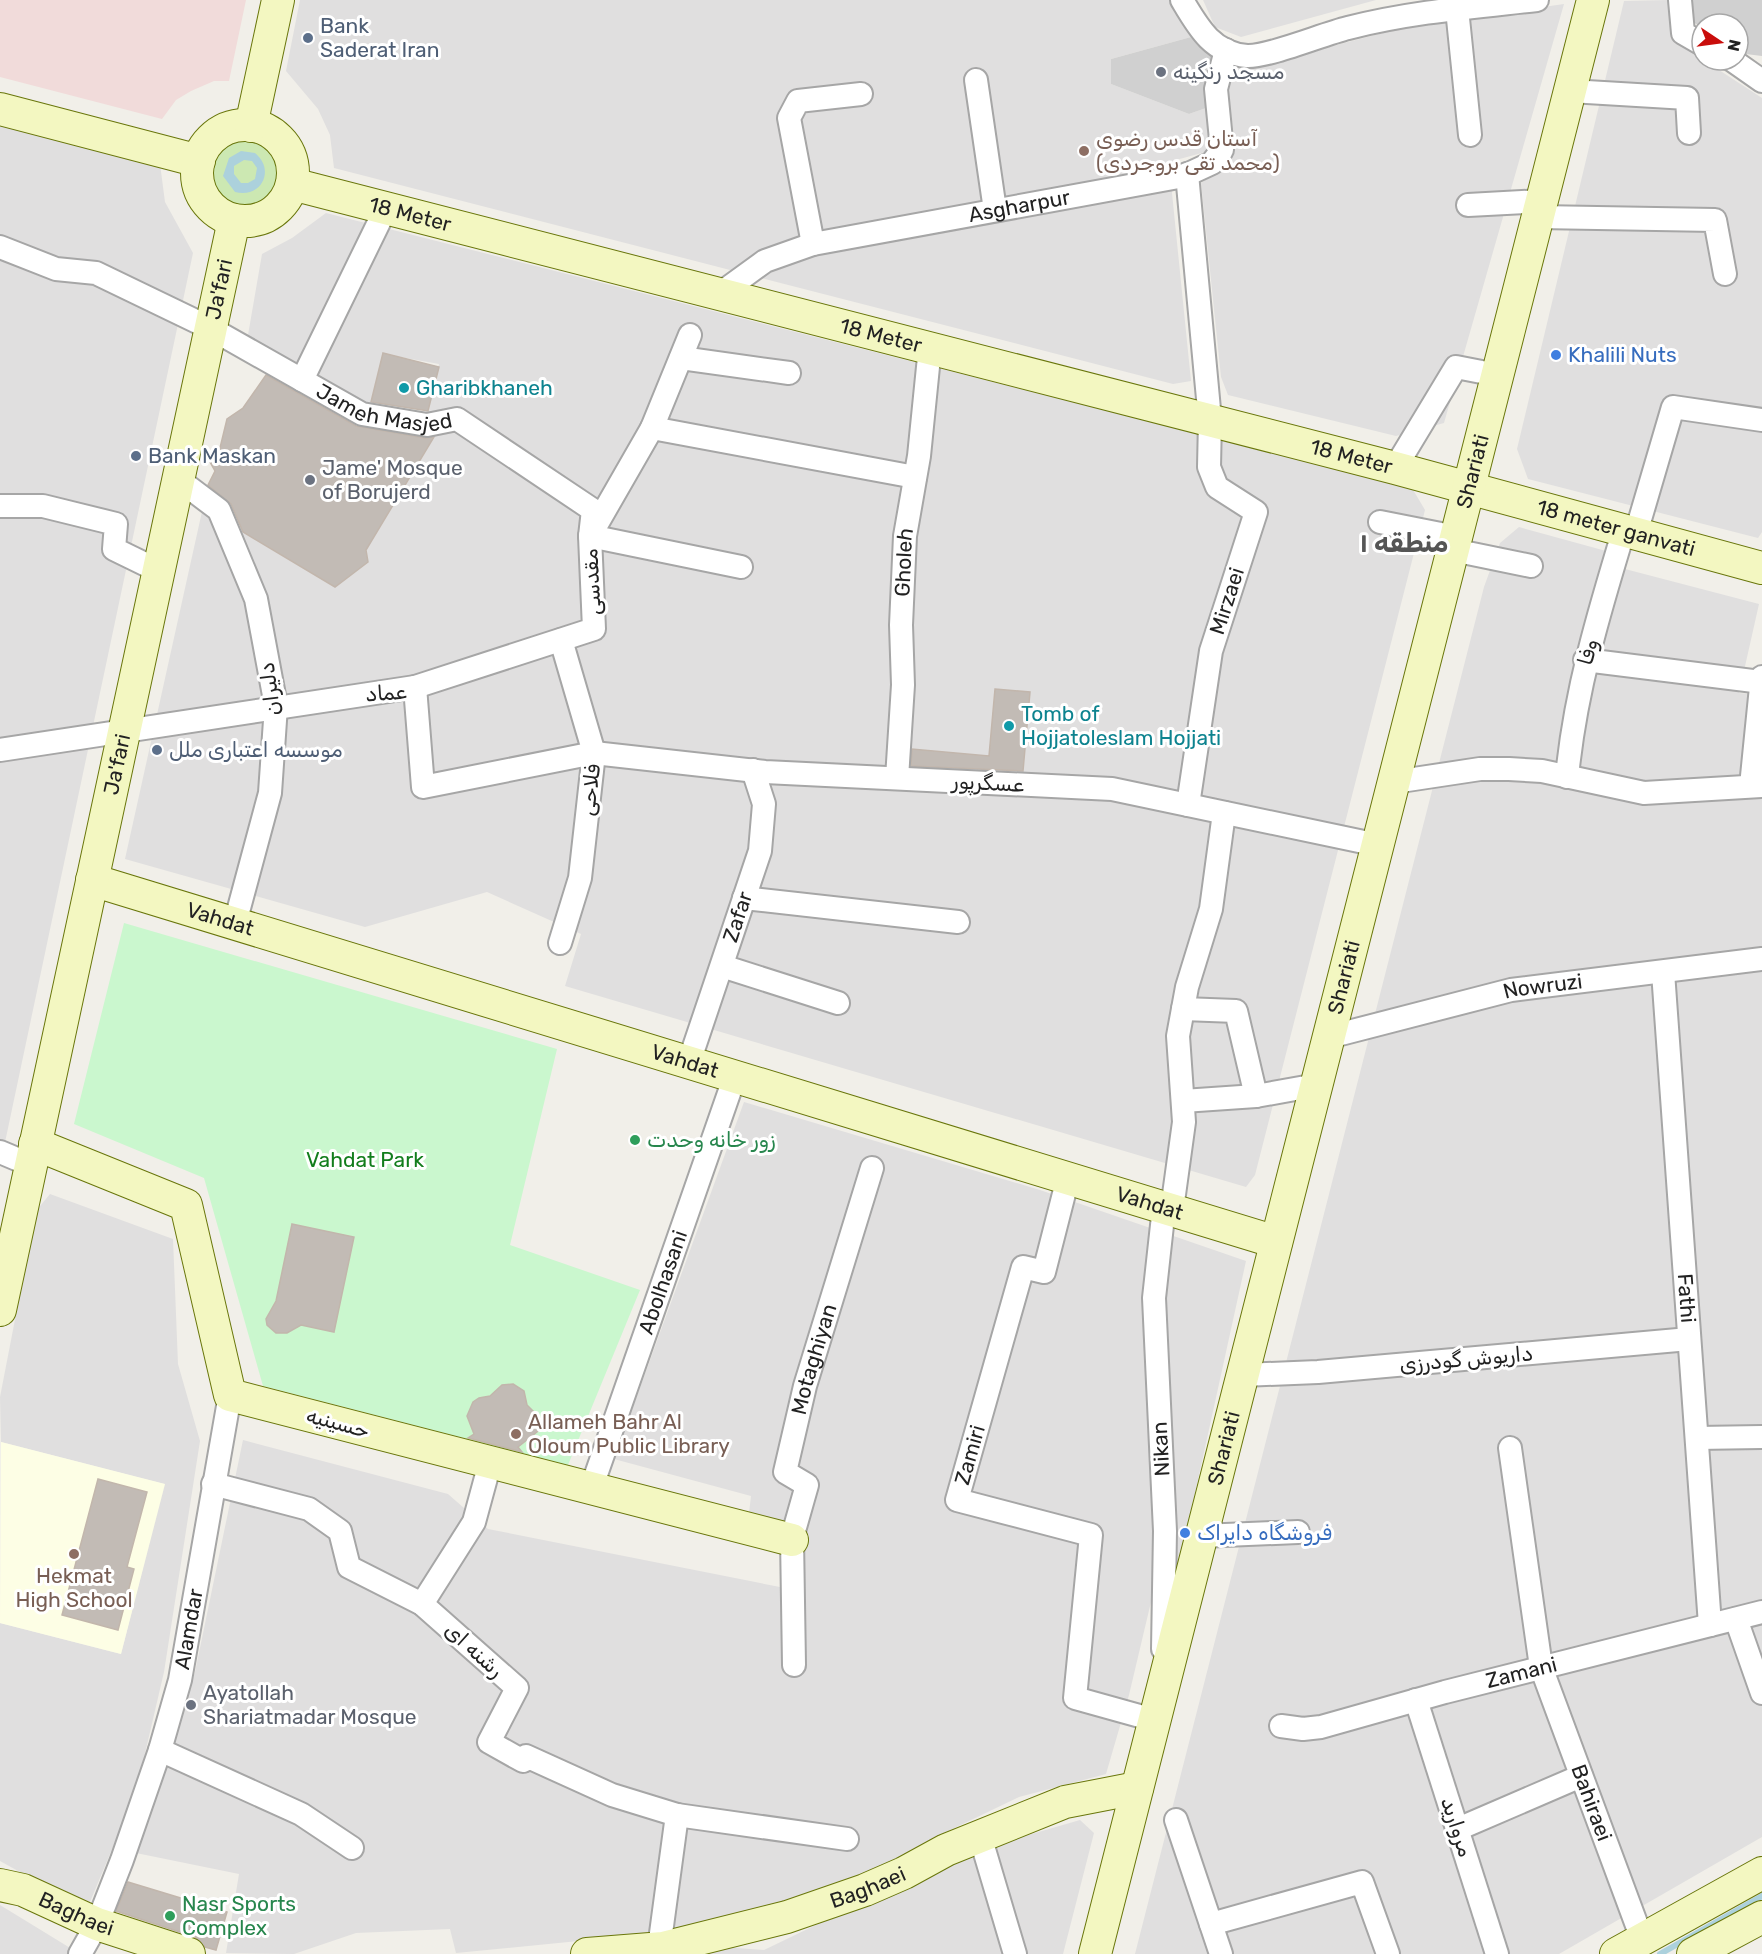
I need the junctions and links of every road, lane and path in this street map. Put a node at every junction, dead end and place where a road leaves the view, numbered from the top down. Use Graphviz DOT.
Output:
graph roads {
  1 [pos="278,0"];
  2 [pos="1182,0"];
  3 [pos="1537,0"];
  4 [pos="1593,0"];
  5 [pos="1680,0"];
  6 [pos="1400,8"];
  7 [pos="1457,9"];
  8 [pos="1690,37"];
  9 [pos="1226,50"];
  10 [pos="1749,72"];
  11 [pos="976,80"];
  12 [pos="1762,81"];
  13 [pos="1570,91"];
  14 [pos="861,94"];
  15 [pos="0,109"];
  16 [pos="251,126"];
  17 [pos="1689,133"];
  18 [pos="1470,135"];
  19 [pos="199,161"];
  20 [pos="1187,174"];
  21 [pos="292,184"];
  22 [pos="1468,205"];
  23 [pos="386,208"];
  24 [pos="1540,209"];
  25 [pos="995,210"];
  26 [pos="234,220"];
  27 [pos="813,244"];
  28 [pos="0,247"];
  29 [pos="1725,274"];
  30 [pos="721,293"];
  31 [pos="210,328"];
  32 [pos="690,335"];
  33 [pos="930,347"];
  34 [pos="681,358"];
  35 [pos="789,373"];
  36 [pos="1497,375"];
  37 [pos="302,380"];
  38 [pos="1210,420"];
  39 [pos="1762,420"];
  40 [pos="652,428"];
  41 [pos="1395,468"];
  42 [pos="915,477"];
  43 [pos="178,480"];
  44 [pos="1469,488"];
  45 [pos="0,506"];
  46 [pos="1380,522"];
  47 [pos="1630,532"];
  48 [pos="590,536"];
  49 [pos="1454,543"];
  50 [pos="1531,566"];
  51 [pos="741,567"];
  52 [pos="1762,568"];
  53 [pos="157,570"];
  54 [pos="561,639"];
  55 [pos="1585,660"];
  56 [pos="1762,677"];
  57 [pos="1762,682"];
  58 [pos="415,687"];
  59 [pos="276,706"];
  60 [pos="124,729"];
  61 [pos="0,750"];
  62 [pos="594,753"];
  63 [pos="753,770"];
  64 [pos="1567,777"];
  65 [pos="897,778"];
  66 [pos="1394,782"];
  67 [pos="1757,786"];
  68 [pos="1188,805"];
  69 [pos="1224,813"];
  70 [pos="1378,845"];
  71 [pos="92,880"];
  72 [pos="744,898"];
  73 [pos="958,922"];
  74 [pos="235,923"];
  75 [pos="560,943"];
  76 [pos="1762,959"];
  77 [pos="722,966"];
  78 [pos="1662,972"];
  79 [pos="838,1003"];
  80 [pos="1183,1009"];
  81 [pos="1329,1037"];
  82 [pos="690,1062"];
  83 [pos="735,1076"];
  84 [pos="1317,1084"];
  85 [pos="1256,1096"];
  86 [pos="1183,1101"];
  87 [pos="0,1152"];
  88 [pos="33,1154"];
  89 [pos="872,1168"];
  90 [pos="1068,1178"];
  91 [pos="1168,1208"];
  92 [pos="1276,1242"];
  93 [pos="0,1310"];
  94 [pos="1689,1339"];
  95 [pos="1243,1375"];
  96 [pos="230,1395"];
  97 [pos="1762,1437"];
  98 [pos="1697,1438"];
  99 [pos="1510,1448"];
  100 [pos="490,1463"];
  101 [pos="213,1484"];
  102 [pos="591,1489"];
  103 [pos="1298,1532"];
  104 [pos="1201,1536"];
  105 [pos="792,1540"];
  106 [pos="422,1604"];
  107 [pos="1762,1612"];
  108 [pos="1736,1619"];
  109 [pos="1710,1625"];
  110 [pos="794,1665"];
  111 [pos="1541,1667"];
  112 [pos="1762,1693"];
  113 [pos="1416,1700"];
  114 [pos="1158,1706"];
  115 [pos="1281,1726"];
  116 [pos="160,1750"];
  117 [pos="1581,1776"];
  118 [pos="1137,1788"];
  119 [pos="677,1815"];
  120 [pos="1176,1820"];
  121 [pos="1458,1829"];
  122 [pos="980,1836"];
  123 [pos="847,1839"];
  124 [pos="352,1848"];
  125 [pos="1762,1873"];
  126 [pos="0,1884"];
  127 [pos="1762,1917"];
  128 [pos="97,1924"];
  129 [pos="1211,1924"];
  130 [pos="1629,1946"];
  131 [pos="642,1951"];
  132 [pos="1708,1951"];
  133 [pos="80,1954"];
  134 [pos="189,1954"];
  135 [pos="587,1954"];
  136 [pos="1015,1954"];
  137 [pos="1095,1954"];
  138 [pos="1221,1954"];
  139 [pos="1388,1954"];
  140 [pos="1497,1954"];
  1 -- 16 [label="street"];
  2 -- 9 [label="street"];
  3 -- 7 [label="street"];
  4 -- 13 [label="street, Shariati"];
  5 -- 8 [label="street"];
  6 -- 7 [label="street"];
  6 -- 9 [label="street"];
  7 -- 18 [label="street"];
  9 -- 20 [label="street, Asgharpur"];
  10 -- 12 [label="street"];
  11 -- 25 [label="street"];
  13 -- 17 [label="street"];
  13 -- 24 [label="street, Shariati"];
  14 -- 27 [label="street"];
  15 -- 19 [label="street"];
  16 -- 19 [label="street"];
  16 -- 21 [label="street"];
  19 -- 26 [label="street"];
  20 -- 25 [label="street, Asgharpur"];
  20 -- 38 [label="street"];
  21 -- 23 [label="street, 18 Meter"];
  21 -- 26 [label="street"];
  22 -- 24 [label="street"];
  23 -- 30 [label="street, 18 Meter"];
  23 -- 37 [label="street"];
  24 -- 29 [label="street"];
  24 -- 36 [label="street, Shariati"];
  25 -- 27 [label="street, Asgharpur"];
  26 -- 31 [label="street, Ja'fari"];
  27 -- 30 [label="street, Asgharpur"];
  28 -- 31 [label="street, Jameh Masjed"];
  30 -- 33 [label="street, 18 Meter"];
  31 -- 37 [label="street, Jameh Masjed"];
  31 -- 43 [label="street, Ja'fari"];
  32 -- 34 [label="street, مقدسی"];
  33 -- 38 [label="street, 18 Meter"];
  33 -- 42 [label="street, Gholeh"];
  34 -- 35 [label="street"];
  34 -- 40 [label="street, مقدسی"];
  36 -- 41 [label="street"];
  36 -- 44 [label="street, Shariati"];
  37 -- 48 [label="street, Jameh Masjed"];
  38 -- 41 [label="street, 18 Meter"];
  38 -- 68 [label="street, Mirzaei"];
  39 -- 47 [label="street, وفا"];
  40 -- 42 [label="street"];
  40 -- 48 [label="street, مقدسی"];
  41 -- 44 [label="street, 18 Meter"];
  42 -- 65 [label="street, Gholeh"];
  43 -- 53 [label="street, Ja'fari"];
  43 -- 59 [label="street, دلیران"];
  44 -- 47 [label="street, 18 meter ganvati"];
  44 -- 49 [label="street, Shariati"];
  45 -- 53 [label="street"];
  46 -- 49 [label="street"];
  47 -- 52 [label="street, 18 meter ganvati"];
  47 -- 55 [label="street, وفا"];
  48 -- 51 [label="street"];
  48 -- 54 [label="street, مقدسی"];
  49 -- 50 [label="street"];
  49 -- 66 [label="street, Shariati"];
  53 -- 60 [label="street, Ja'fari"];
  54 -- 58 [label="street, مقدسی"];
  54 -- 62 [label="street, فلاحی"];
  55 -- 57 [label="street"];
  55 -- 64 [label="street, وفا"];
  56 -- 57 [label="street"];
  57 -- 67 [label="street"];
  58 -- 59 [label="street, عماد"];
  58 -- 62 [label="street, عماد"];
  59 -- 60 [label="street, عماد"];
  59 -- 74 [label="street, دلیران"];
  60 -- 61 [label="street, عماد"];
  60 -- 71 [label="street, Ja'fari"];
  62 -- 63 [label="street, عسگرپور"];
  62 -- 75 [label="street, فلاحی"];
  63 -- 65 [label="street, عسگرپور"];
  63 -- 72 [label="street, Zafar"];
  64 -- 66 [label="street"];
  64 -- 67 [label="street"];
  65 -- 68 [label="street, عسگرپور"];
  66 -- 70 [label="street, Shariati"];
  68 -- 69 [label="street, عسگرپور"];
  69 -- 70 [label="street, عسگرپور"];
  69 -- 80 [label="street, Nikan"];
  70 -- 81 [label="street, Shariati"];
  71 -- 74 [label="street, Vahdat"];
  71 -- 88 [label="street, Ja'fari"];
  72 -- 73 [label="street"];
  72 -- 77 [label="street, Zafar"];
  74 -- 82 [label="street, Vahdat"];
  76 -- 78 [label="street, Nowruzi"];
  77 -- 79 [label="street"];
  77 -- 82 [label="street, Zafar"];
  78 -- 81 [label="street, Nowruzi"];
  78 -- 94 [label="street, Fathi"];
  80 -- 85 [label="street"];
  80 -- 86 [label="street, Nikan"];
  81 -- 84 [label="street, Shariati"];
  82 -- 83 [label="street, Vahdat"];
  83 -- 90 [label="street, Vahdat"];
  83 -- 102 [label="street, Abolhasani"];
  84 -- 85 [label="street"];
  84 -- 92 [label="street, Shariati"];
  85 -- 86 [label="street"];
  86 -- 91 [label="street, Nikan"];
  87 -- 88 [label="street"];
  88 -- 93 [label="street, Ja'fari"];
  88 -- 96 [label="street"];
  89 -- 105 [label="street, Motaghiyan"];
  90 -- 91 [label="street, Vahdat"];
  90 -- 114 [label="street, Zamiri"];
  91 -- 92 [label="street, Vahdat"];
  91 -- 114 [label="street, Nikan"];
  92 -- 95 [label="street, Shariati"];
  94 -- 95 [label="street, داریوش گودرزی"];
  94 -- 98 [label="street, Fathi"];
  95 -- 104 [label="street, Shariati"];
  96 -- 100 [label="street, حسینیه"];
  96 -- 101 [label="street, Alamdar"];
  97 -- 98 [label="street"];
  98 -- 109 [label="street, Fathi"];
  99 -- 111 [label="street, Bahiraei"];
  100 -- 102 [label="street, حسینیه"];
  100 -- 106 [label="street"];
  101 -- 106 [label="street, رشنه ای"];
  101 -- 116 [label="street, Alamdar"];
  102 -- 105 [label="street, حسینیه"];
  103 -- 104 [label="street"];
  104 -- 114 [label="street, Shariati"];
  105 -- 110 [label="street"];
  106 -- 119 [label="street, رشنه ای"];
  107 -- 108 [label="street, Zamani"];
  108 -- 109 [label="street, Zamani"];
  108 -- 112 [label="street"];
  109 -- 111 [label="street, Zamani"];
  111 -- 113 [label="street, Zamani"];
  111 -- 117 [label="street, Bahiraei"];
  113 -- 115 [label="street, Zamani"];
  113 -- 121 [label="street, مروارید"];
  114 -- 118 [label="street, Shariati"];
  116 -- 124 [label="street"];
  116 -- 128 [label="street, Alamdar"];
  117 -- 121 [label="street"];
  117 -- 130 [label="street, Bahiraei"];
  118 -- 122 [label="street, Baghaei"];
  118 -- 137 [label="street, Shariati"];
  119 -- 123 [label="street"];
  119 -- 131 [label="street"];
  120 -- 129 [label="street"];
  121 -- 140 [label="street, مروارید"];
  122 -- 131 [label="street, Baghaei"];
  122 -- 136 [label="street"];
  125 -- 130 [label="street"];
  126 -- 128 [label="street, Baghaei"];
  127 -- 132 [label="street"];
  128 -- 133 [label="street, Alamdar"];
  128 -- 134 [label="street, Baghaei"];
  129 -- 138 [label="street"];
  129 -- 139 [label="street"];
  131 -- 135 [label="street, Baghaei"];
}
